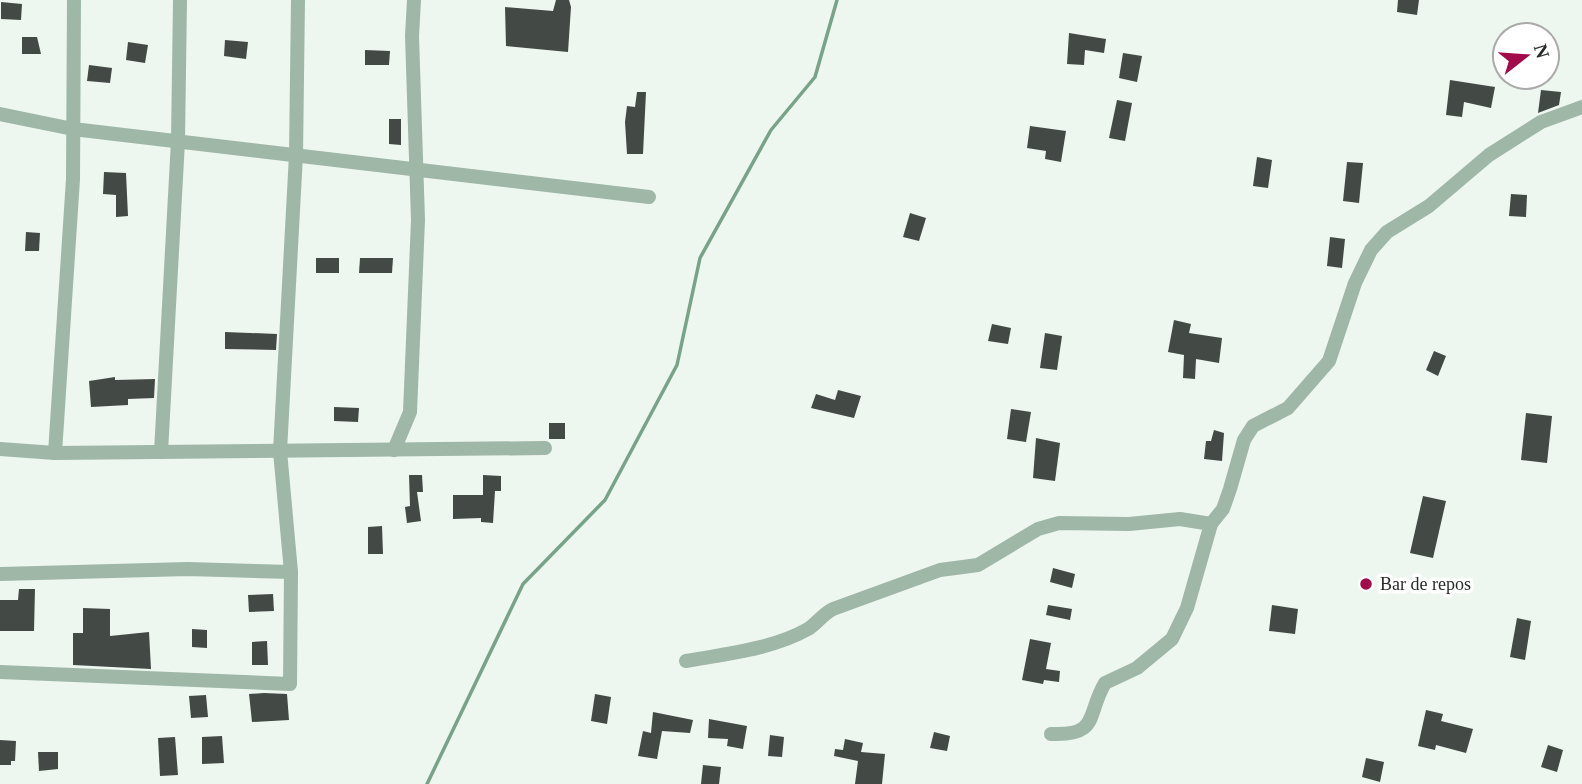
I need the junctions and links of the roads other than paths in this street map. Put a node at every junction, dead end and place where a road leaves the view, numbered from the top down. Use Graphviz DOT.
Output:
graph roads {
  1 [pos="74,0"];
  2 [pos="180,0"];
  3 [pos="298,0"];
  4 [pos="414,0"];
  5 [pos="1582,107"];
  6 [pos="0,114"];
  7 [pos="73,129"];
  8 [pos="178,141"];
  9 [pos="296,155"];
  10 [pos="416,169"];
  11 [pos="649,197"];
  12 [pos="545,448"];
  13 [pos="0,449"];
  14 [pos="394,450"];
  15 [pos="280,451"];
  16 [pos="161,452"];
  17 [pos="55,453"];
  18 [pos="1211,524"];
  19 [pos="291,572"];
  20 [pos="0,574"];
  21 [pos="686,661"];
  22 [pos="0,671"];
  23 [pos="1051,734"];
  1 -- 7 [label="street"];
  2 -- 8 [label="street"];
  3 -- 9 [label="street"];
  4 -- 10 [label="street"];
  5 -- 18 [label="street"];
  6 -- 7 [label="street"];
  7 -- 8 [label="street"];
  7 -- 17 [label="street"];
  8 -- 9 [label="street"];
  8 -- 16 [label="street"];
  9 -- 10 [label="street"];
  9 -- 15 [label="street"];
  10 -- 11 [label="street"];
  10 -- 14 [label="street"];
  12 -- 14 [label="street"];
  13 -- 17 [label="street"];
  14 -- 15 [label="street"];
  15 -- 16 [label="street"];
  15 -- 19 [label="street"];
  16 -- 17 [label="street"];
  18 -- 21 [label="street"];
  18 -- 23 [label="street"];
  19 -- 20 [label="street"];
  19 -- 22 [label="street"];
}
